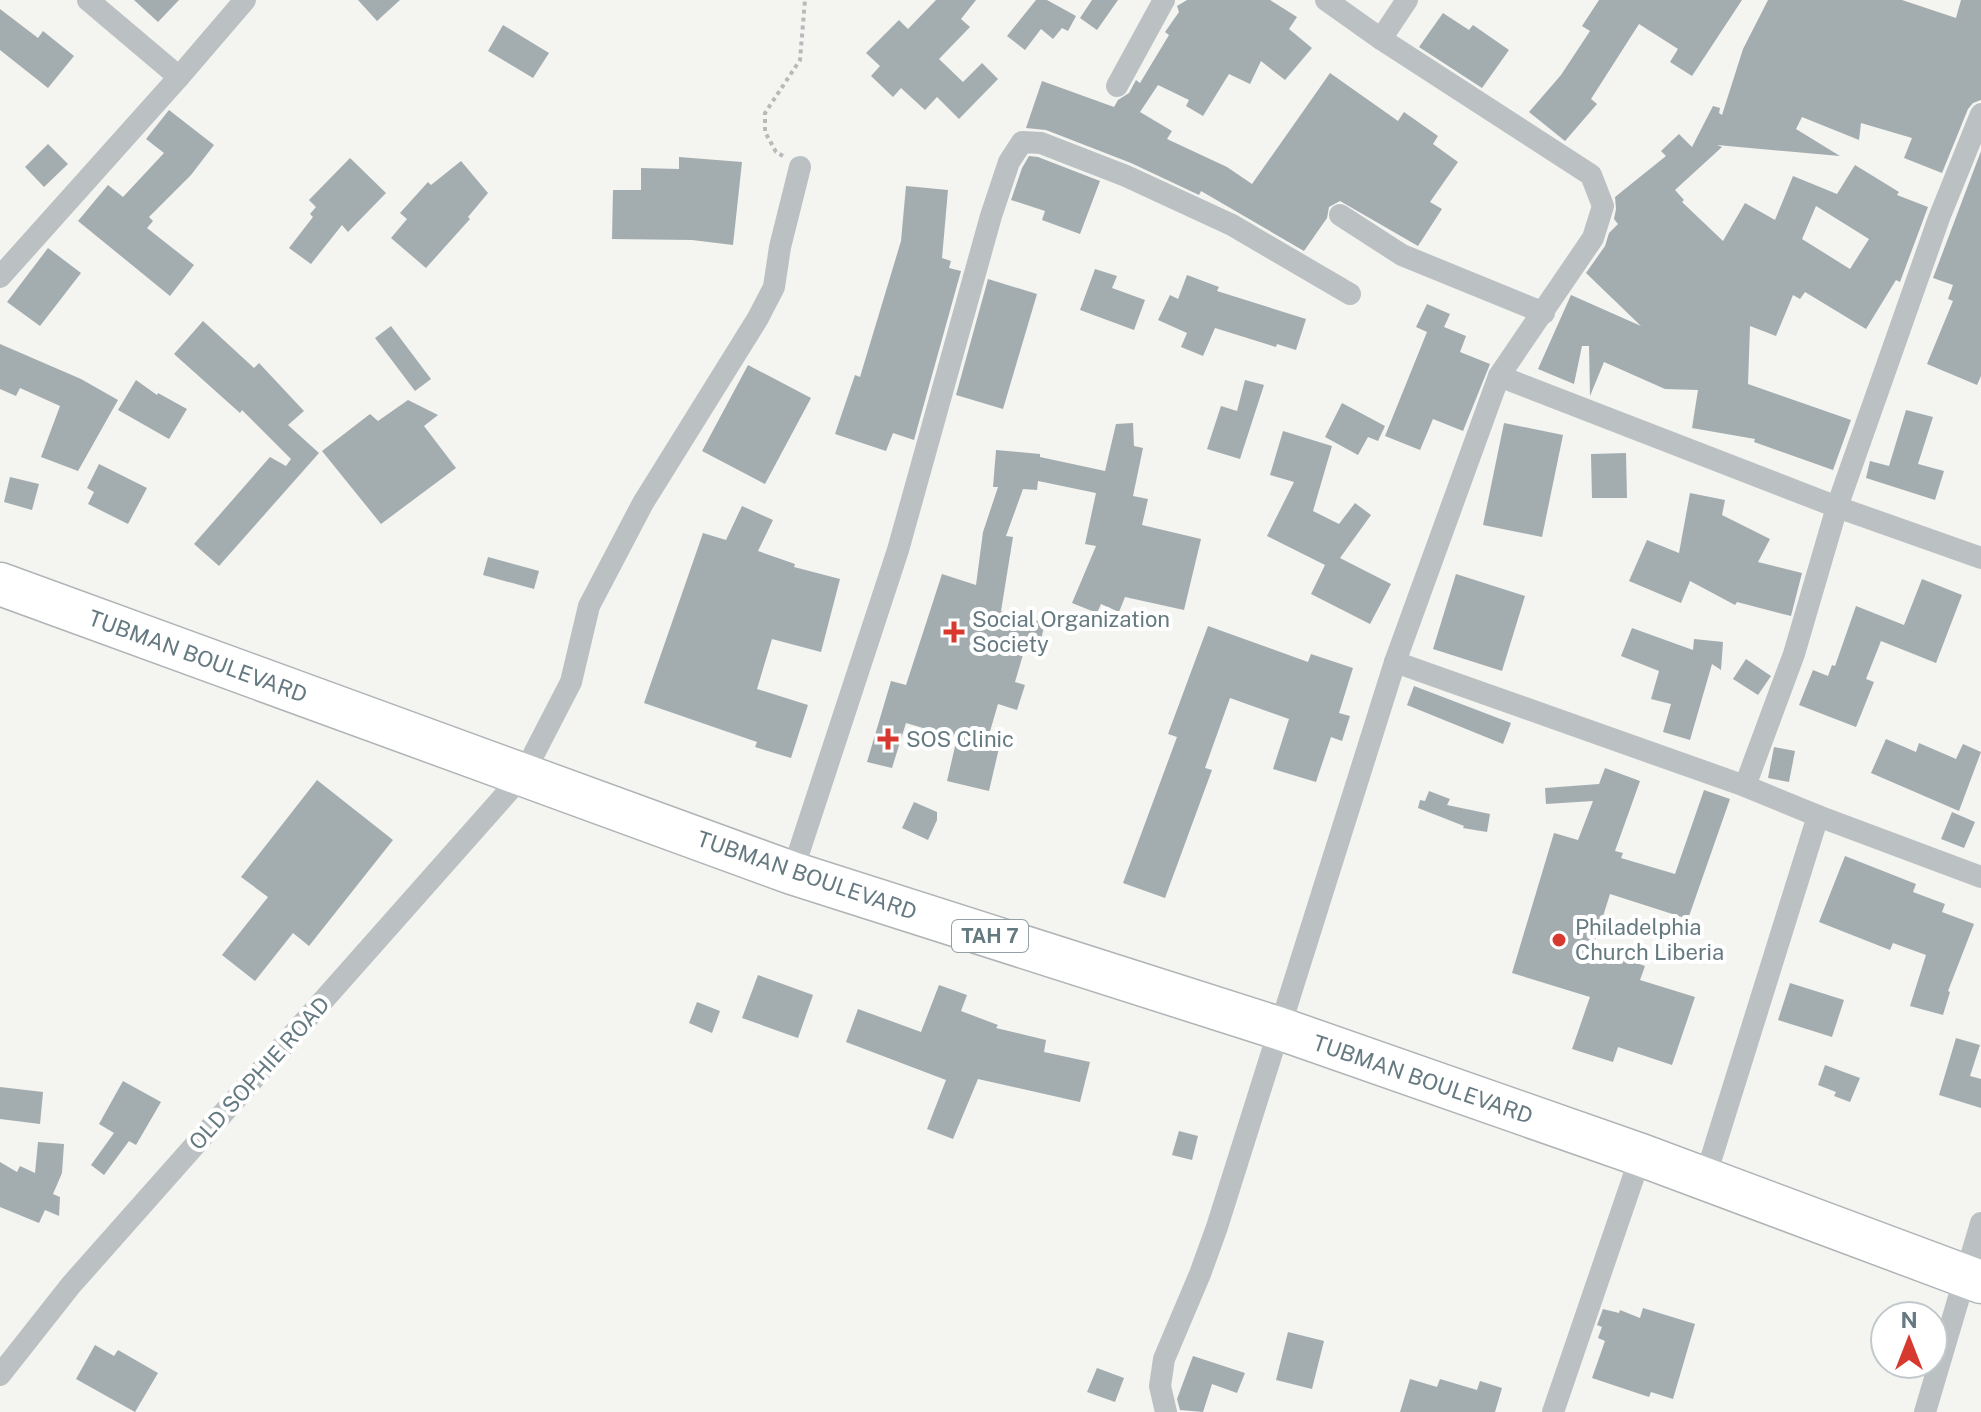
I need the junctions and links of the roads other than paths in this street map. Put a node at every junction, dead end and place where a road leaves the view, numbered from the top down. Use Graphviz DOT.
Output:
graph roads {
  1 [pos="88,0"];
  2 [pos="245,0"];
  3 [pos="1164,0"];
  4 [pos="1326,0"];
  5 [pos="1407,0"];
  6 [pos="1381,39"];
  7 [pos="179,77"];
  8 [pos="1117,86"];
  9 [pos="1981,114"];
  10 [pos="800,167"];
  11 [pos="1340,215"];
  12 [pos="0,277"];
  13 [pos="1350,294"];
  14 [pos="1544,313"];
  15 [pos="1499,376"];
  16 [pos="1837,507"];
  17 [pos="1981,558"];
  18 [pos="0,584"];
  19 [pos="1395,662"];
  20 [pos="523,775"];
  21 [pos="1745,786"];
  22 [pos="1818,816"];
  23 [pos="792,873"];
  24 [pos="1981,877"];
  25 [pos="1278,1028"];
  26 [pos="1641,1155"];
  27 [pos="1705,1178"];
  28 [pos="1981,1223"];
  29 [pos="1972,1279"];
  30 [pos="0,1375"];
  31 [pos="1166,1412"];
  32 [pos="1553,1412"];
  33 [pos="1925,1412"];
  1 -- 7 [label="street"];
  2 -- 7 [label="street"];
  3 -- 8 [label="street"];
  4 -- 6 [label="street"];
  5 -- 6 [label="street"];
  6 -- 14 [label="street"];
  7 -- 12 [label="street"];
  9 -- 16 [label="street"];
  10 -- 20 [label="street, OLD SOPHIE ROAD"];
  11 -- 14 [label="street"];
  13 -- 23 [label="street"];
  14 -- 15 [label="street"];
  15 -- 16 [label="street"];
  15 -- 19 [label="street"];
  16 -- 17 [label="street"];
  16 -- 21 [label="street"];
  18 -- 20 [label="highway, TUBMAN BOULEVARD / TAH 7"];
  19 -- 21 [label="street"];
  19 -- 25 [label="street"];
  20 -- 23 [label="highway, TUBMAN BOULEVARD / TAH 7"];
  20 -- 30 [label="street, OLD SOPHIE ROAD"];
  21 -- 22 [label="street"];
  22 -- 24 [label="street"];
  22 -- 27 [label="street"];
  23 -- 25 [label="highway, TUBMAN BOULEVARD / TAH 7"];
  25 -- 26 [label="highway, TUBMAN BOULEVARD / TAH 7"];
  25 -- 31 [label="street"];
  26 -- 27 [label="highway, TUBMAN BOULEVARD / TAH 7"];
  26 -- 32 [label="street"];
  27 -- 29 [label="highway, TUBMAN BOULEVARD / TAH 7"];
  28 -- 29 [label="street"];
  29 -- 33 [label="street"];
}
